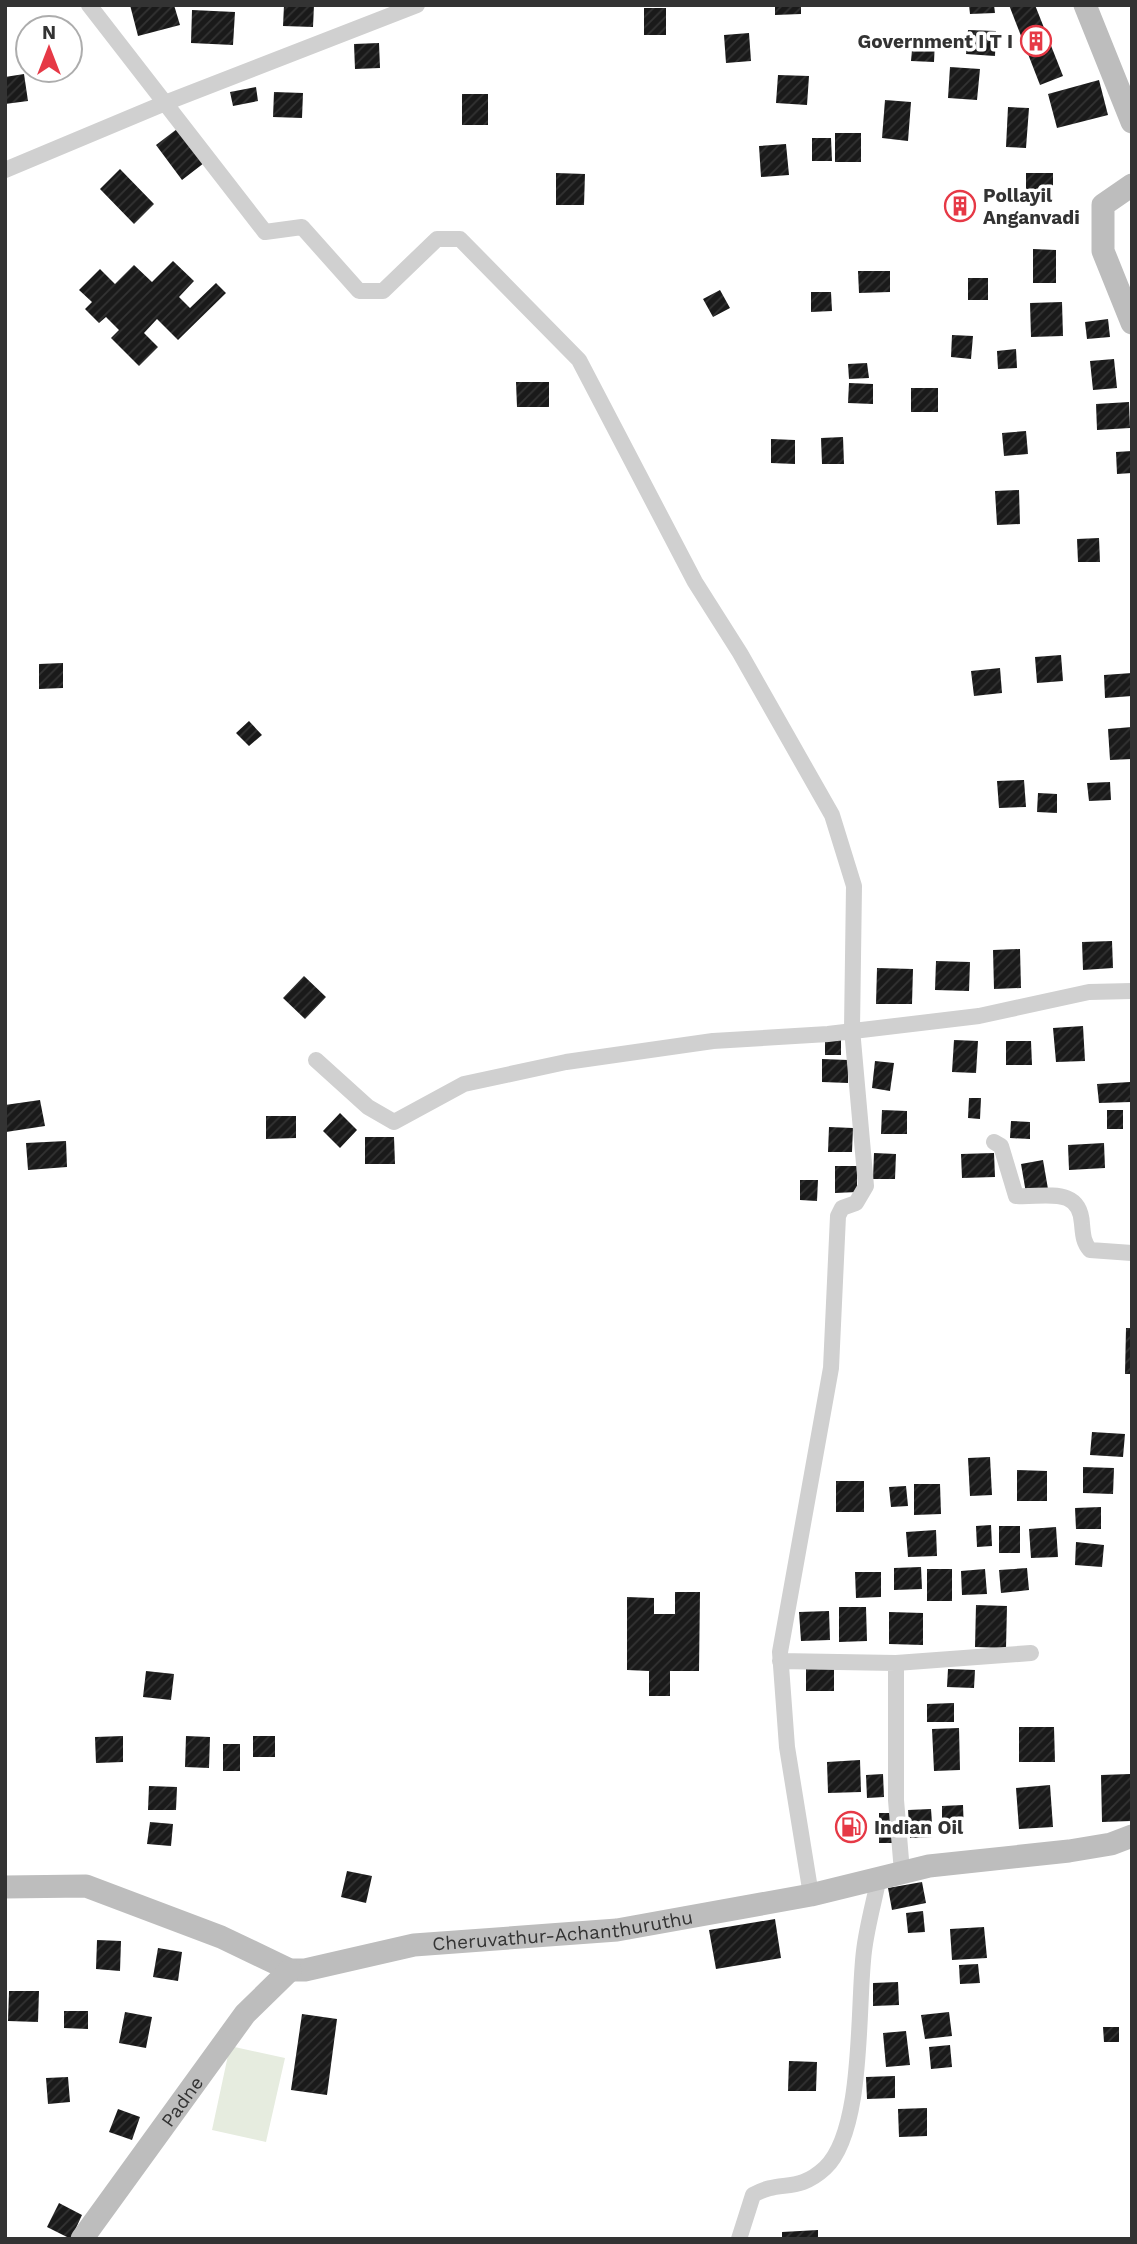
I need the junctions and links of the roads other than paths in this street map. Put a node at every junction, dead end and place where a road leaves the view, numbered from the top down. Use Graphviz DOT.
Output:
graph roads {
  1 [pos="89,5"];
  2 [pos="417,5"];
  3 [pos="1085,5"];
  4 [pos="165,103"];
  5 [pos="1132,122"];
  6 [pos="5,170"];
  7 [pos="1132,185"];
  8 [pos="1132,323"];
  9 [pos="1132,990"];
  10 [pos="852,1029"];
  11 [pos="316,1060"];
  12 [pos="994,1142"];
  13 [pos="1132,1253"];
  14 [pos="1031,1653"];
  15 [pos="780,1661"];
  16 [pos="896,1663"];
  17 [pos="1132,1836"];
  18 [pos="902,1872"];
  19 [pos="879,1877"];
  20 [pos="5,1887"];
  21 [pos="811,1895"];
  22 [pos="290,1970"];
  23 [pos="82,2239"];
  24 [pos="739,2239"];
  1 -- 4 [label="street"];
  2 -- 4 [label="street"];
  3 -- 5 [label="main road"];
  4 -- 6 [label="street"];
  4 -- 10 [label="street"];
  7 -- 8 [label="main road"];
  9 -- 10 [label="street"];
  10 -- 11 [label="street"];
  10 -- 15 [label="street"];
  12 -- 13 [label="street"];
  14 -- 16 [label="street"];
  15 -- 16 [label="street"];
  15 -- 21 [label="street"];
  16 -- 18 [label="street"];
  17 -- 18 [label="main road, Cheruvathur-Achanthuruthu"];
  18 -- 19 [label="main road, Cheruvathur-Achanthuruthu"];
  19 -- 21 [label="main road, Cheruvathur-Achanthuruthu"];
  19 -- 24 [label="street"];
  20 -- 22 [label="main road"];
  21 -- 22 [label="main road, Cheruvathur-Achanthuruthu"];
  22 -- 23 [label="main road, Padne"];
}
